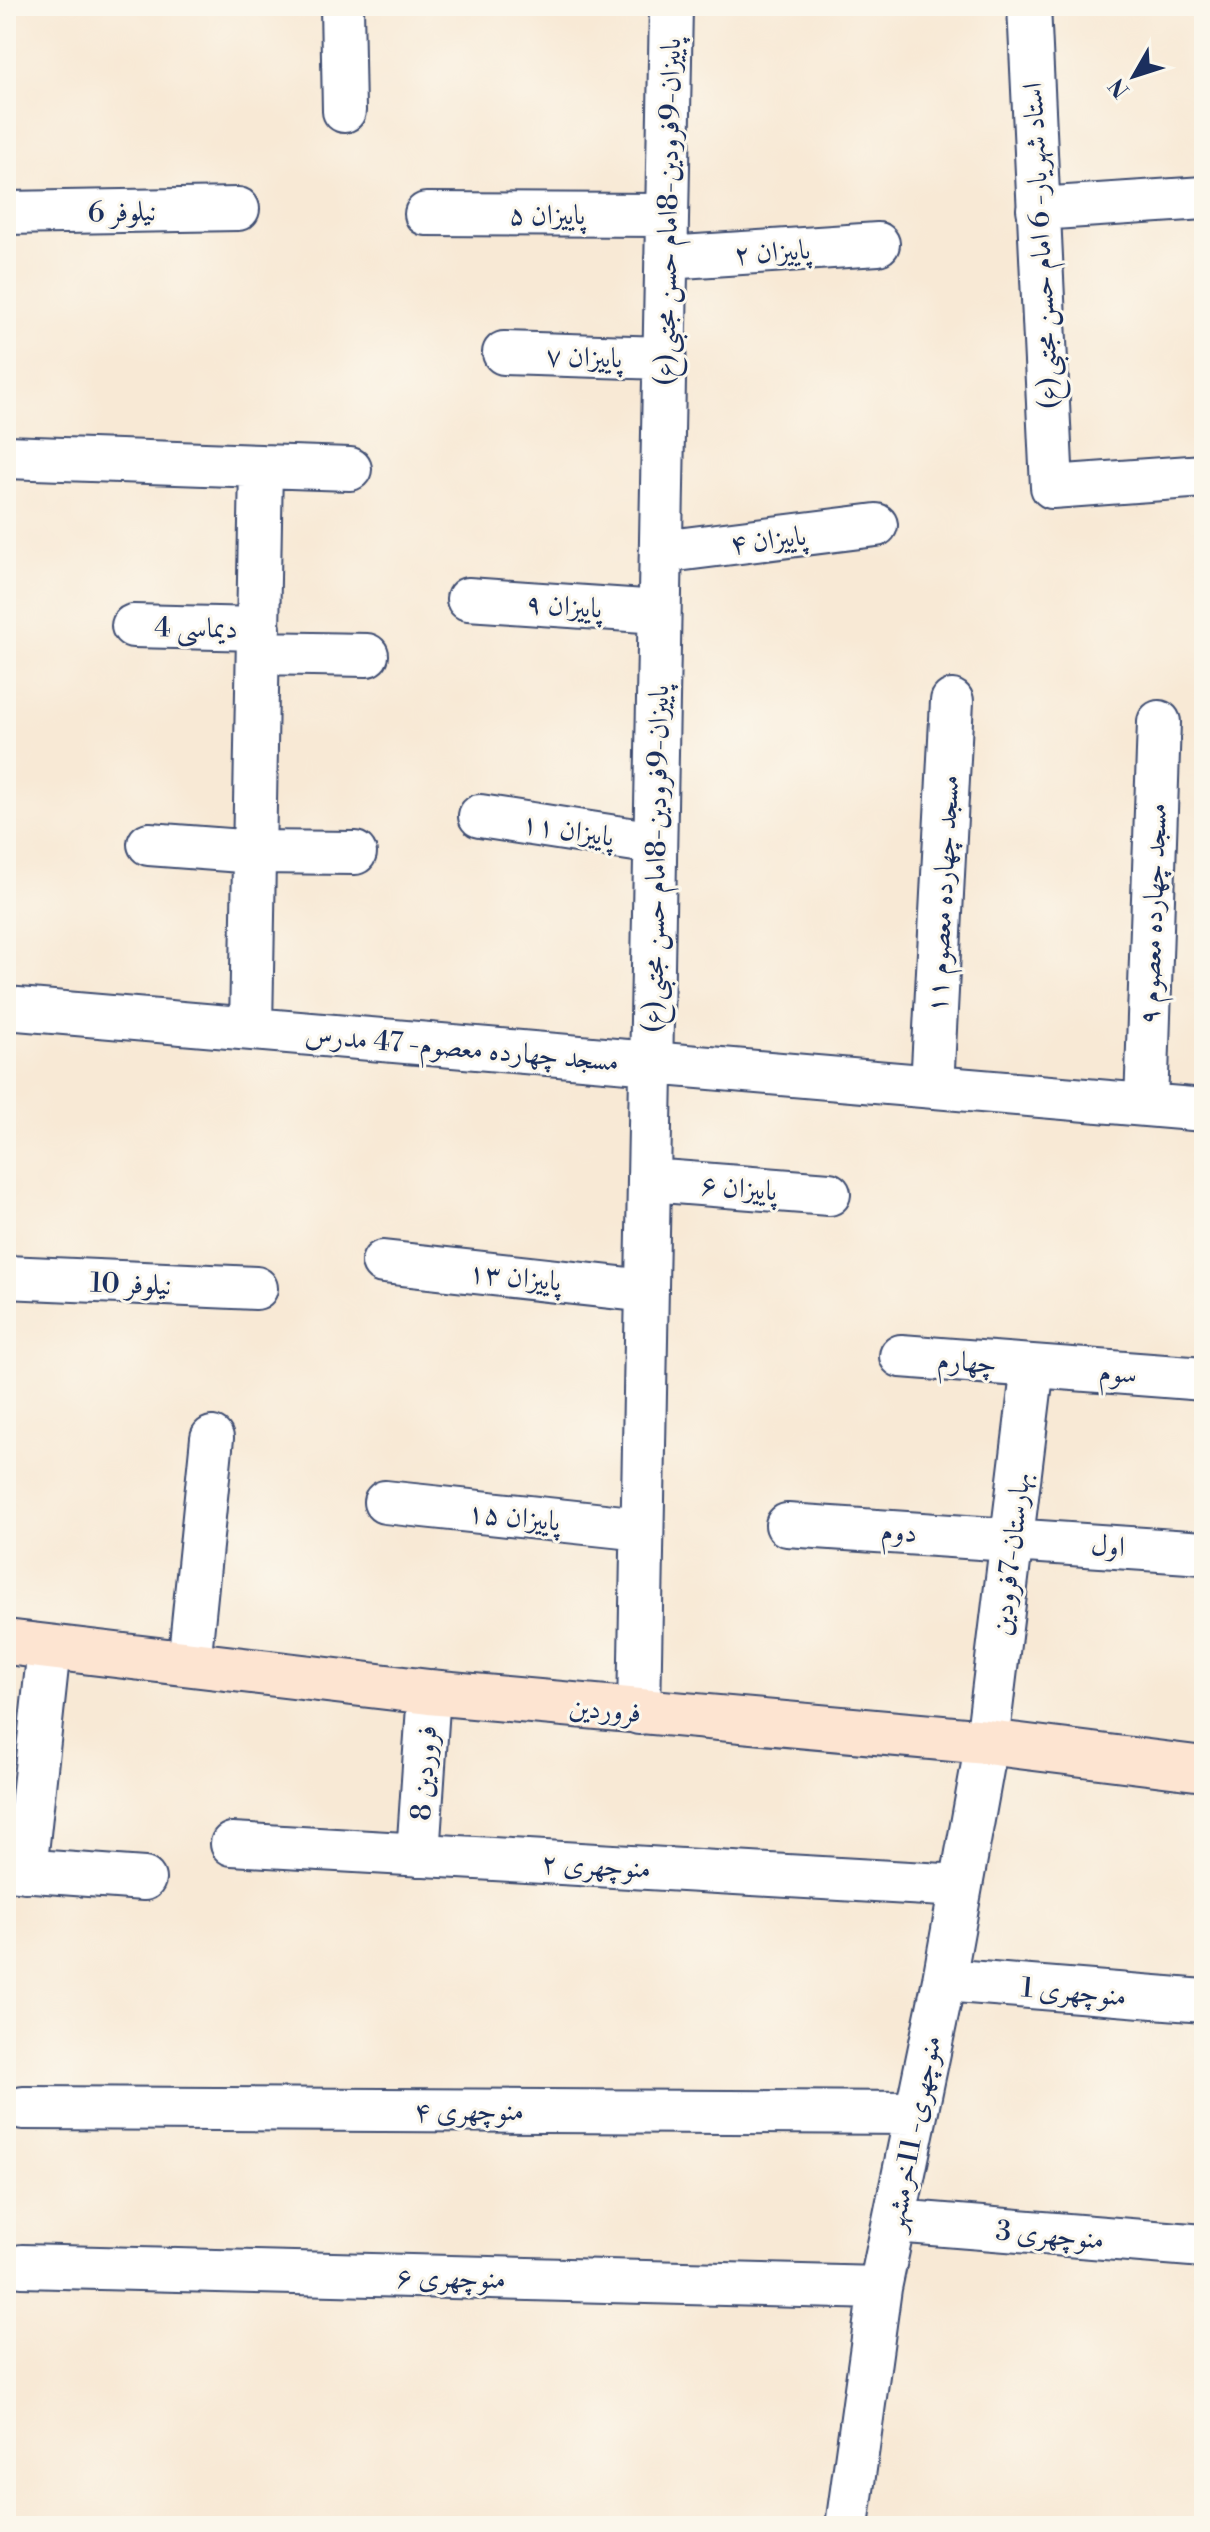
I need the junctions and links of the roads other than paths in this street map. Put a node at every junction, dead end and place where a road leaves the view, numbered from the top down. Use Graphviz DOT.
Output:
graph roads {
  1 [pos="342,6"];
  2 [pos="671,6"];
  3 [pos="1029,6"];
  4 [pos="344,111"];
  5 [pos="1204,198"];
  6 [pos="238,209"];
  7 [pos="1038,209"];
  8 [pos="6,213"];
  9 [pos="426,214"];
  10 [pos="667,215"];
  11 [pos="878,244"];
  12 [pos="666,258"];
  13 [pos="504,353"];
  14 [pos="664,358"];
  15 [pos="6,457"];
  16 [pos="261,466"];
  17 [pos="350,469"];
  18 [pos="1204,476"];
  19 [pos="876,525"];
  20 [pos="661,552"];
  21 [pos="468,599"];
  22 [pos="659,612"];
  23 [pos="133,626"];
  24 [pos="258,641"];
  25 [pos="367,655"];
  26 [pos="952,701"];
  27 [pos="1159,722"];
  28 [pos="480,816"];
  29 [pos="655,843"];
  30 [pos="149,844"];
  31 [pos="255,852"];
  32 [pos="355,853"];
  33 [pos="6,1008"];
  34 [pos="251,1029"];
  35 [pos="651,1063"];
  36 [pos="932,1087"];
  37 [pos="1146,1105"];
  38 [pos="1204,1110"];
  39 [pos="649,1180"];
  40 [pos="829,1194"];
  41 [pos="383,1262"];
  42 [pos="6,1277"];
  43 [pos="256,1288"];
  44 [pos="647,1291"];
  45 [pos="901,1356"];
  46 [pos="1033,1366"];
  47 [pos="1204,1379"];
  48 [pos="212,1438"];
  49 [pos="385,1502"];
  50 [pos="787,1525"];
  51 [pos="642,1529"];
  52 [pos="1012,1538"];
  53 [pos="1204,1553"];
  54 [pos="6,1642"];
  55 [pos="49,1648"];
  56 [pos="189,1664"];
  57 [pos="429,1692"];
  58 [pos="639,1713"];
  59 [pos="987,1742"];
  60 [pos="1204,1769"];
  61 [pos="232,1844"];
  62 [pos="418,1855"];
  63 [pos="15,1870"];
  64 [pos="144,1879"];
  65 [pos="961,1886"];
  66 [pos="944,1980"];
  67 [pos="1204,2001"];
  68 [pos="23,2108"];
  69 [pos="915,2113"];
  70 [pos="895,2221"];
  71 [pos="1204,2246"];
  72 [pos="22,2266"];
  73 [pos="880,2288"];
  74 [pos="847,2526"];
  1 -- 4 [label="street"];
  2 -- 10 [label="street, پاییزان-9فرودین-8امام حسن مجتبی(ع)"];
  3 -- 7 [label="street, استاد شهریار- 6 امام حسن مجتبی(ع)"];
  5 -- 7 [label="street"];
  6 -- 8 [label="street, نیلوفر 6"];
  7 -- 18 [label="street, استاد شهریار- 6 امام حسن مجتبی(ع)"];
  9 -- 10 [label="street, پاییزان ۵"];
  10 -- 12 [label="street, پاییزان-9فرودین-8امام حسن مجتبی(ع)"];
  11 -- 12 [label="street, پاییزان ۲"];
  12 -- 14 [label="street, پاییزان-9فرودین-8امام حسن مجتبی(ع)"];
  13 -- 14 [label="street, پاییزان ۷"];
  14 -- 20 [label="street, پاییزان-9فرودین-8امام حسن مجتبی(ع)"];
  15 -- 16 [label="street"];
  16 -- 17 [label="street"];
  16 -- 24 [label="street"];
  19 -- 20 [label="street, پاییزان ۴"];
  20 -- 22 [label="street, پاییزان-9فرودین-8امام حسن مجتبی(ع)"];
  21 -- 22 [label="street, پاییزان ۹"];
  22 -- 29 [label="street, پاییزان-9فرودین-8امام حسن مجتبی(ع)"];
  23 -- 24 [label="street, دیماسی 4"];
  24 -- 25 [label="street, دیماسی 4"];
  24 -- 31 [label="street"];
  26 -- 36 [label="street, مسجد چهارده معصوم ۱۱"];
  27 -- 37 [label="street, مسجد چهارده معصوم ۹"];
  28 -- 29 [label="street, پاییزان ۱۱"];
  29 -- 35 [label="street, پاییزان-9فرودین-8امام حسن مجتبی(ع)"];
  30 -- 31 [label="street"];
  31 -- 32 [label="street"];
  31 -- 34 [label="street"];
  33 -- 34 [label="street, مسجد چهارده معصوم- 47 مدرس"];
  34 -- 35 [label="street, مسجد چهارده معصوم- 47 مدرس"];
  35 -- 36 [label="street, مسجد چهارده معصوم- 47 مدرس"];
  35 -- 39 [label="street, پاییزان-9فرودین-8امام حسن مجتبی(ع)"];
  36 -- 37 [label="street, مسجد چهارده معصوم- 47 مدرس"];
  37 -- 38 [label="street, مسجد چهارده معصوم- 47 مدرس"];
  39 -- 40 [label="street, پاییزان ۶"];
  39 -- 44 [label="street, پاییزان-9فرودین-8امام حسن مجتبی(ع)"];
  41 -- 44 [label="street, پاییزان ۱۳"];
  42 -- 43 [label="street, نیلوفر 10"];
  44 -- 51 [label="street, پاییزان-9فرودین-8امام حسن مجتبی(ع)"];
  45 -- 46 [label="street, چهارم"];
  46 -- 47 [label="street, سوم"];
  46 -- 52 [label="street, بهارستان-7فرودین"];
  48 -- 56 [label="street"];
  49 -- 51 [label="street, پاییزان ۱۵"];
  50 -- 52 [label="street, دوم"];
  51 -- 58 [label="street, پاییزان-9فرودین-8امام حسن مجتبی(ع)"];
  52 -- 53 [label="street, اول"];
  52 -- 59 [label="street, بهارستان-7فرودین"];
  54 -- 55 [label="street, فروردین"];
  55 -- 56 [label="street, فروردین"];
  55 -- 63 [label="street"];
  56 -- 57 [label="street, فروردین"];
  57 -- 58 [label="street, فروردین"];
  57 -- 62 [label="street, 8 فروردین"];
  58 -- 59 [label="street, فروردین"];
  59 -- 60 [label="street, فروردین"];
  59 -- 65 [label="street, منوچهری- 11خرمشهر"];
  61 -- 62 [label="street, منوچهری ۲"];
  62 -- 65 [label="street, منوچهری ۲"];
  63 -- 64 [label="street"];
  65 -- 66 [label="street, منوچهری- 11خرمشهر"];
  66 -- 67 [label="street, منوچهری 1"];
  66 -- 69 [label="street, منوچهری- 11خرمشهر"];
  68 -- 69 [label="street, منوچهری ۴"];
  69 -- 70 [label="street, منوچهری- 11خرمشهر"];
  70 -- 71 [label="street, منوچهری 3"];
  70 -- 73 [label="street, منوچهری- 11خرمشهر"];
  72 -- 73 [label="street, منوچهری ۶"];
  73 -- 74 [label="street, منوچهری- 11خرمشهر"];
}
